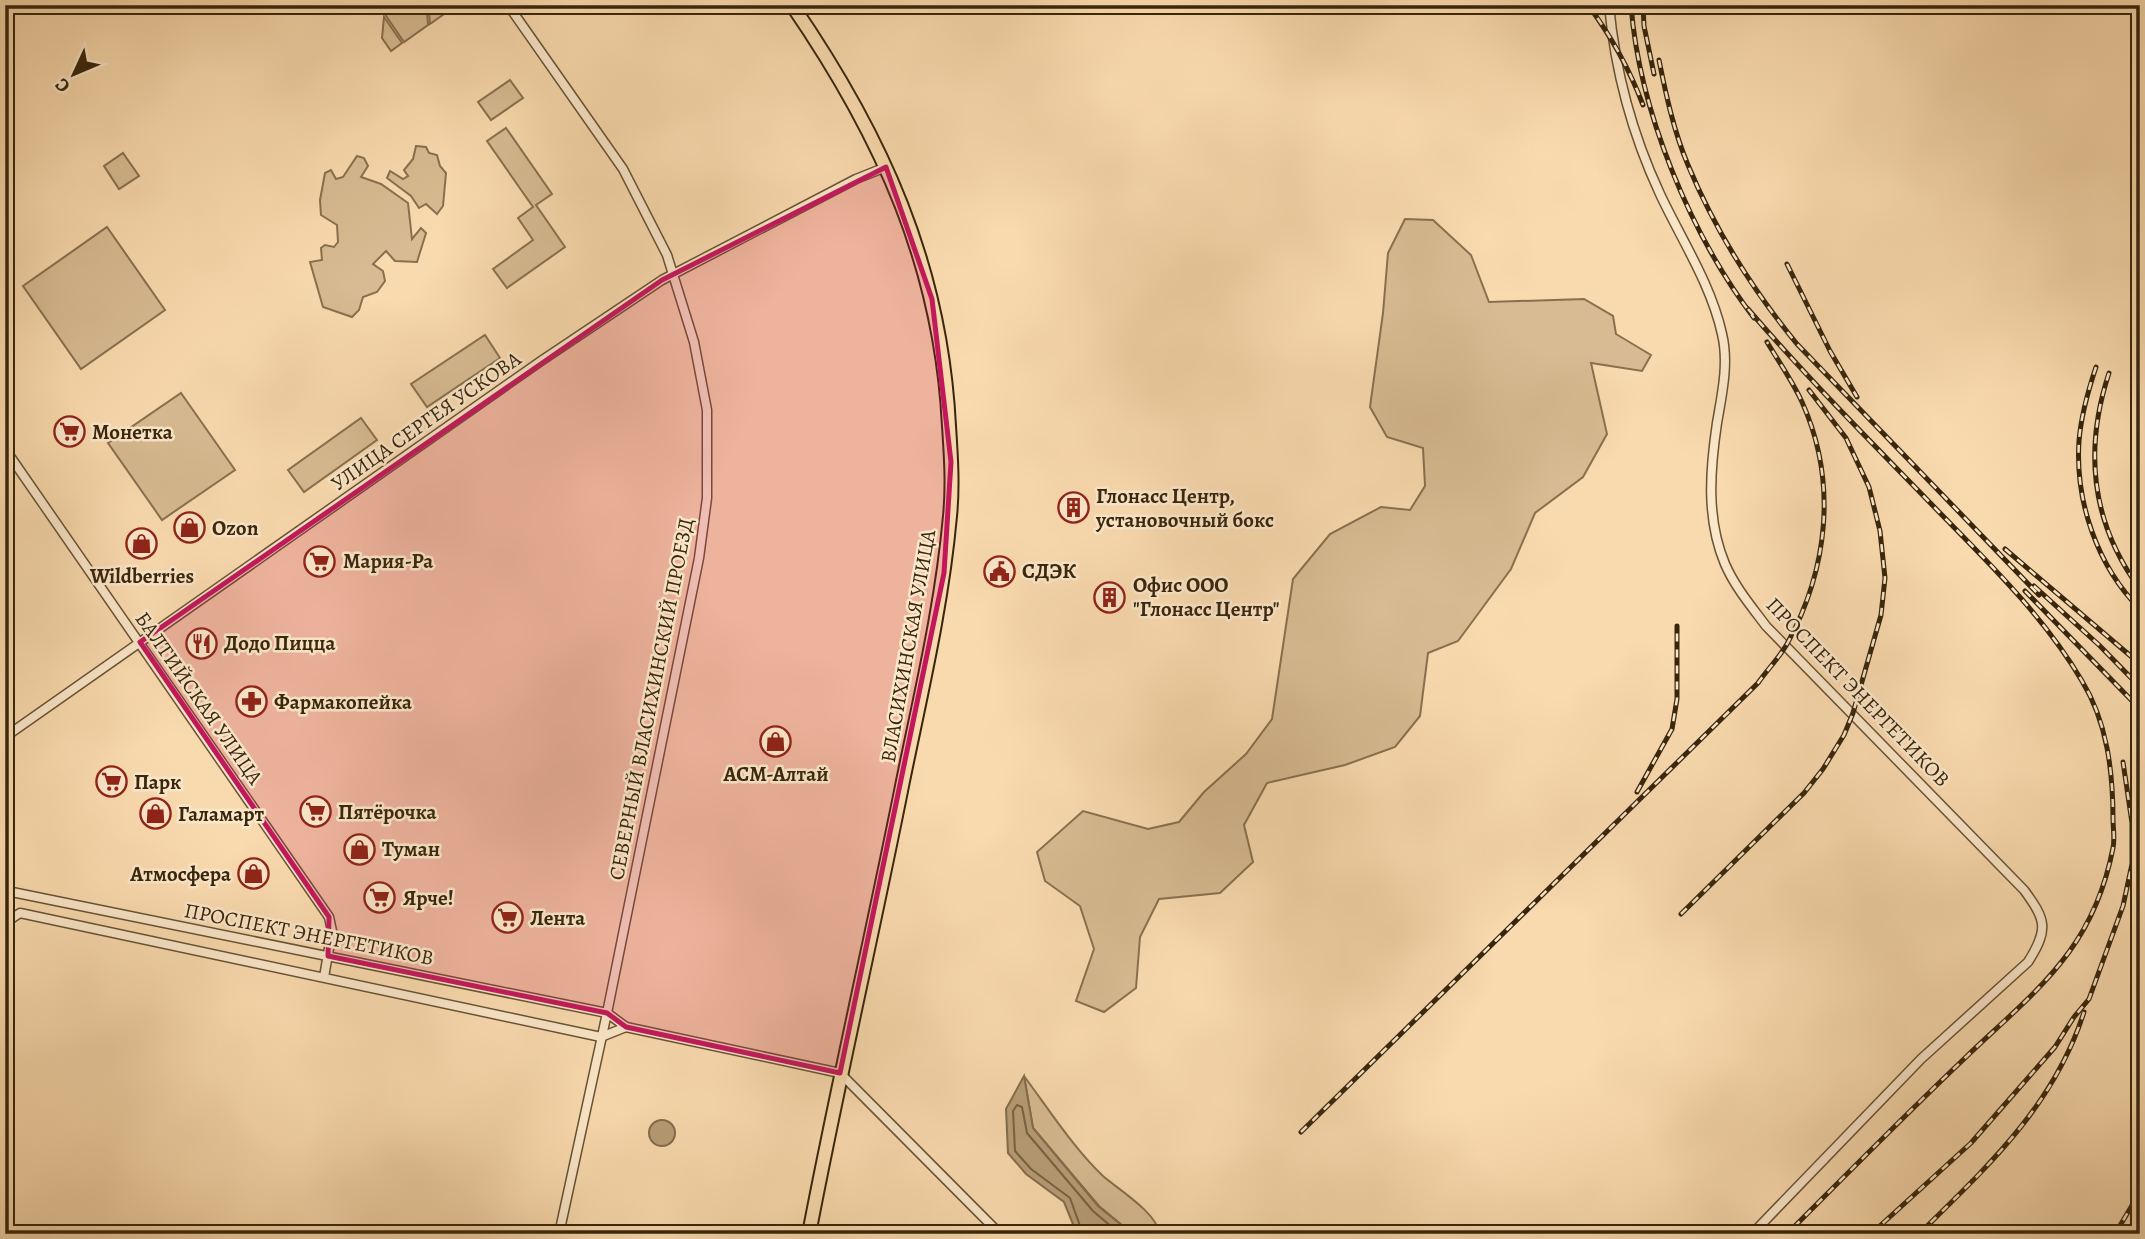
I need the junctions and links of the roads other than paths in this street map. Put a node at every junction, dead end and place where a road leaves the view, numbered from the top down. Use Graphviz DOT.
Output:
graph roads {
  1 [pos="508,5"];
  2 [pos="792,5"];
  3 [pos="1609,5"];
  4 [pos="886,167"];
  5 [pos="673,274"];
  6 [pos="5,449"];
  7 [pos="140,642"];
  8 [pos="5,737"];
  9 [pos="5,897"];
  10 [pos="5,923"];
  11 [pos="328,956"];
  12 [pos="324,977"];
  13 [pos="607,1013"];
  14 [pos="626,1027"];
  15 [pos="601,1037"];
  16 [pos="840,1073"];
  17 [pos="559,1234"];
  18 [pos="809,1234"];
  19 [pos="1000,1234"];
  20 [pos="1752,1234"];
  1 -- 5 [label="street, СЕВЕРНЫЙ ВЛАСИХИНСКИЙ ПРОЕЗД"];
  2 -- 4 [label="highway, ВЛАСИХИНСКАЯ УЛИЦА"];
  3 -- 20 [label="street, ПРОСПЕКТ ЭНЕРГЕТИКОВ"];
  4 -- 5 [label="street, УЛИЦА СЕРГЕЯ УСКОВА"];
  4 -- 16 [label="highway, ВЛАСИХИНСКАЯ УЛИЦА"];
  5 -- 7 [label="street, УЛИЦА СЕРГЕЯ УСКОВА"];
  5 -- 13 [label="street, СЕВЕРНЫЙ ВЛАСИХИНСКИЙ ПРОЕЗД"];
  6 -- 7 [label="street, БАЛТИЙСКАЯ УЛИЦА"];
  7 -- 8 [label="street, УЛИЦА СЕРГЕЯ УСКОВА"];
  7 -- 11 [label="street, БАЛТИЙСКАЯ УЛИЦА"];
  9 -- 11 [label="street, ПРОСПЕКТ ЭНЕРГЕТИКОВ"];
  10 -- 12 [label="street, ПРОСПЕКТ ЭНЕРГЕТИКОВ"];
  11 -- 12 [label="street, БАЛТИЙСКАЯ УЛИЦА"];
  11 -- 13 [label="street, ПРОСПЕКТ ЭНЕРГЕТИКОВ"];
  12 -- 15 [label="street, ПРОСПЕКТ ЭНЕРГЕТИКОВ"];
  13 -- 14 [label="street"];
  13 -- 15 [label="street, СЕВЕРНЫЙ ВЛАСИХИНСКИЙ ПРОЕЗД"];
  14 -- 15 [label="street"];
  14 -- 16 [label="street"];
  15 -- 17 [label="street, СЕВЕРНЫЙ ВЛАСИХИНСКИЙ ПРОЕЗД"];
  16 -- 18 [label="highway, ВЛАСИХИНСКАЯ УЛИЦА"];
  16 -- 19 [label="street"];
}
